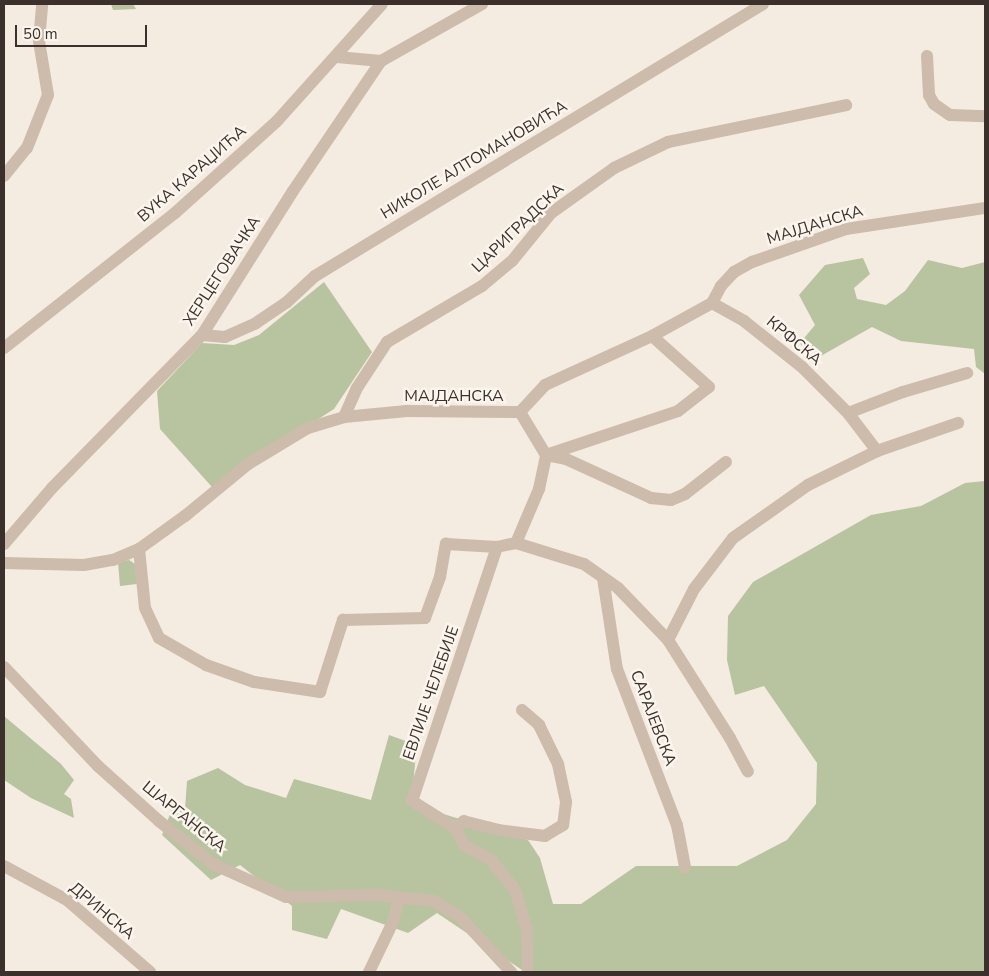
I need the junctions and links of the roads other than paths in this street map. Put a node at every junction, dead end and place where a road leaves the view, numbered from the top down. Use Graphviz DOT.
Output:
graph roads {
  1 [pos="42,4"];
  2 [pos="382,4"];
  3 [pos="482,4"];
  4 [pos="763,4"];
  5 [pos="927,56"];
  6 [pos="337,57"];
  7 [pos="381,61"];
  8 [pos="846,105"];
  9 [pos="985,116"];
  10 [pos="4,176"];
  11 [pos="984,210"];
  12 [pos="712,303"];
  13 [pos="202,335"];
  14 [pos="652,336"];
  15 [pos="4,348"];
  16 [pos="967,373"];
  17 [pos="520,412"];
  18 [pos="848,413"];
  19 [pos="344,417"];
  20 [pos="958,423"];
  21 [pos="876,452"];
  22 [pos="546,455"];
  23 [pos="726,462"];
  24 [pos="516,543"];
  25 [pos="4,544"];
  26 [pos="497,547"];
  27 [pos="139,549"];
  28 [pos="4,563"];
  29 [pos="603,578"];
  30 [pos="668,640"];
  31 [pos="4,667"];
  32 [pos="522,710"];
  33 [pos="748,772"];
  34 [pos="455,828"];
  35 [pos="4,866"];
  36 [pos="686,867"];
  37 [pos="400,898"];
  38 [pos="150,972"];
  39 [pos="369,972"];
  40 [pos="511,972"];
  41 [pos="528,972"];
  1 -- 10 [label="street"];
  2 -- 6 [label="street, ВУКА КАРАЏИЋА"];
  3 -- 7 [label="street, ХЕРЦЕГОВАЧКА"];
  4 -- 13 [label="street, НИКОЛЕ АЛТОМАНОВИЋА"];
  5 -- 9 [label="street"];
  6 -- 7 [label="street"];
  6 -- 15 [label="street, ВУКА КАРАЏИЋА"];
  7 -- 13 [label="street, ХЕРЦЕГОВАЧКА"];
  8 -- 19 [label="street, ЦАРИГРАДСКА"];
  11 -- 12 [label="street, МАЈДАНСКА"];
  12 -- 14 [label="street, МАЈДАНСКА"];
  12 -- 18 [label="street, КРФСКА"];
  13 -- 25 [label="street, ХЕРЦЕГОВАЧКА"];
  14 -- 17 [label="street, МАЈДАНСКА"];
  14 -- 22 [label="street"];
  16 -- 18 [label="street"];
  17 -- 19 [label="street, МАЈДАНСКА"];
  17 -- 22 [label="street"];
  18 -- 21 [label="street, КРФСКА"];
  19 -- 27 [label="street, МАЈДАНСКА"];
  20 -- 21 [label="street"];
  21 -- 30 [label="street"];
  22 -- 23 [label="street"];
  22 -- 24 [label="street"];
  24 -- 26 [label="street"];
  24 -- 29 [label="street"];
  26 -- 27 [label="street"];
  26 -- 34 [label="street, ЕВЛИЈЕ ЧЕЛЕБИЈЕ"];
  27 -- 28 [label="street, МАЈДАНСКА"];
  29 -- 30 [label="street"];
  29 -- 36 [label="street, САРАЈЕВСКА"];
  30 -- 33 [label="street"];
  31 -- 37 [label="street, ШАРГАНСКА"];
  32 -- 34 [label="street"];
  34 -- 41 [label="street"];
  35 -- 38 [label="street, ДРИНСКА"];
  37 -- 39 [label="street"];
  37 -- 40 [label="street, ШАРГАНСКА"];
}
